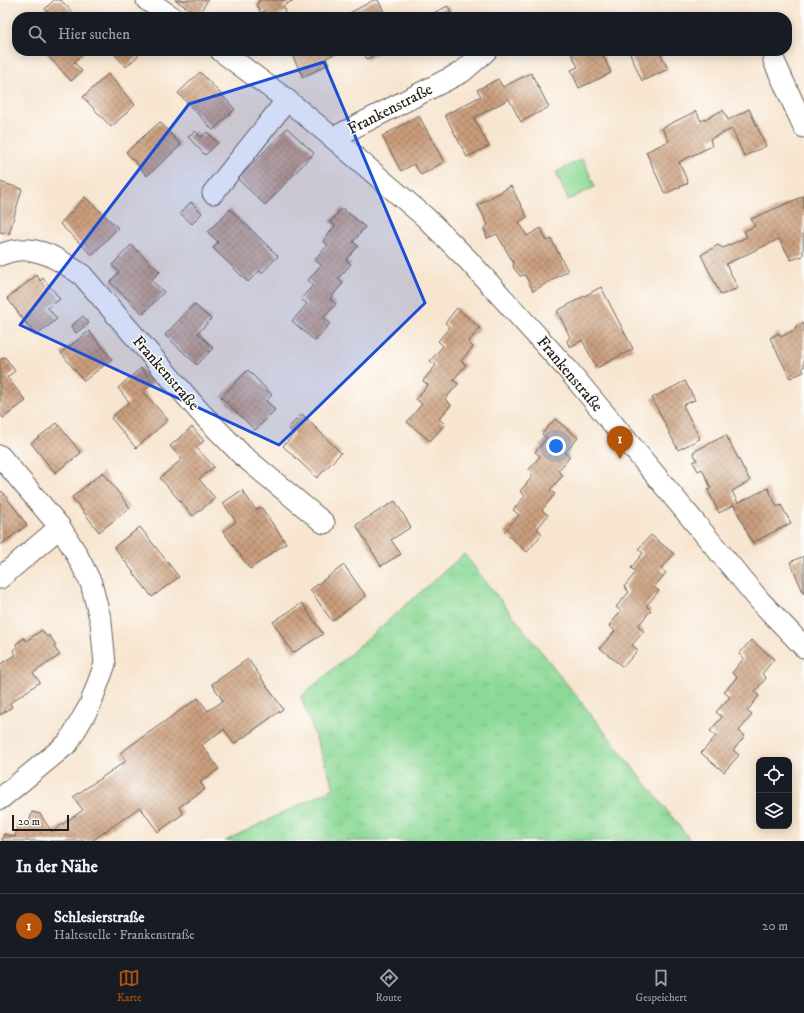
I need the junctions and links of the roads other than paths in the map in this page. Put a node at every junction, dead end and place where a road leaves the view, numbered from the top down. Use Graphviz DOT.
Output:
graph roads {
  1 [pos="147,0"];
  2 [pos="165,12"];
  3 [pos="228,56"];
  4 [pos="480,56"];
  5 [pos="774,60"];
  6 [pos="287,100"];
  7 [pos="804,127"];
  8 [pos="333,138"];
  9 [pos="213,193"];
  10 [pos="0,255"];
  11 [pos="0,456"];
  12 [pos="324,523"];
  13 [pos="60,527"];
  14 [pos="0,578"];
  15 [pos="804,647"];
  16 [pos="0,799"];
  1 -- 2 [label="street"];
  3 -- 6 [label="street, Frankenstraße"];
  4 -- 8 [label="street, Frankenstraße"];
  5 -- 7 [label="street"];
  6 -- 8 [label="street, Frankenstraße"];
  6 -- 9 [label="street"];
  8 -- 15 [label="street, Frankenstraße"];
  10 -- 12 [label="street, Frankenstraße"];
  11 -- 13 [label="street"];
  13 -- 14 [label="street"];
  13 -- 16 [label="street"];
}
